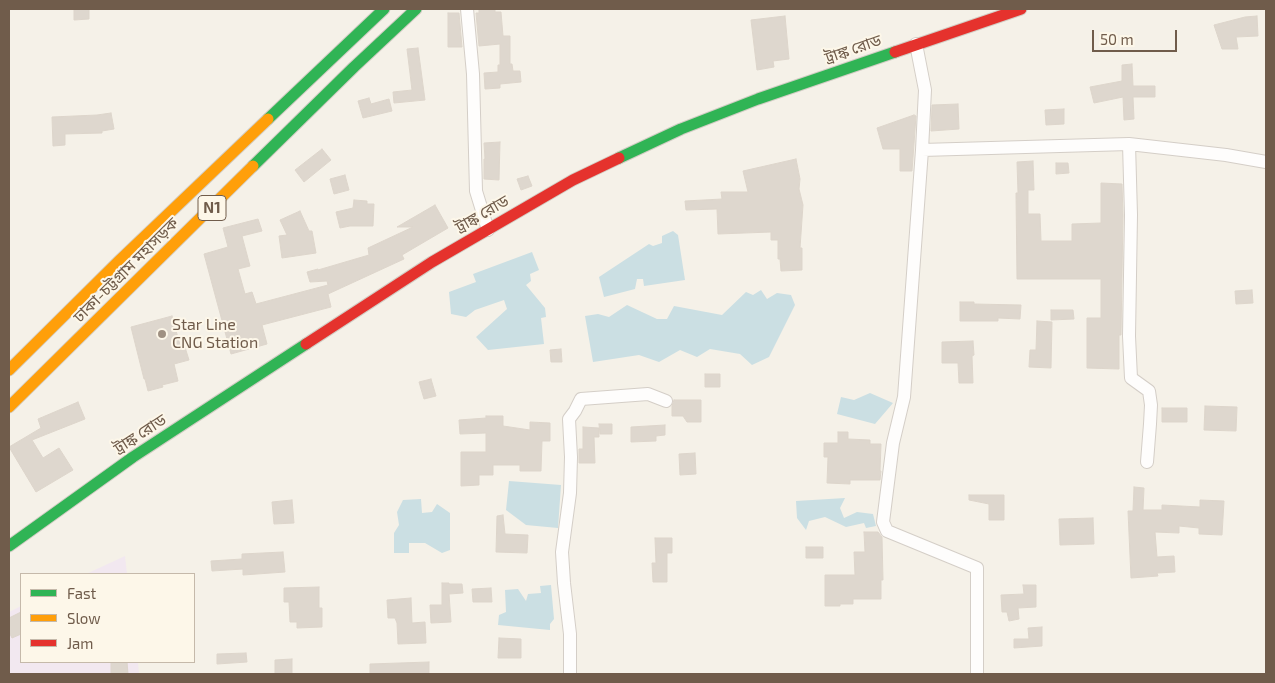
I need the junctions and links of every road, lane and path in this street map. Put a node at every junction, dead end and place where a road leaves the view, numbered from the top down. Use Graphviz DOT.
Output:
graph roads {
  1 [pos="384,9"];
  2 [pos="416,9"];
  3 [pos="466,9"];
  4 [pos="1021,9"];
  5 [pos="916,44"];
  6 [pos="1129,144"];
  7 [pos="922,150"];
  8 [pos="1266,162"];
  9 [pos="488,230"];
  10 [pos="9,370"];
  11 [pos="666,402"];
  12 [pos="9,407"];
  13 [pos="1147,462"];
  14 [pos="9,546"];
  15 [pos="570,674"];
  16 [pos="977,674"];
  1 -- 10 [label="main road, ঢাকা-চট্টগ্রাম মহাসড়ক / N1"];
  2 -- 12 [label="main road, ঢাকা-চট্টগ্রাম মহাসড়ক / N1"];
  3 -- 9 [label="street"];
  4 -- 5 [label="main road, ট্রাঙ্ক রোড"];
  5 -- 7 [label="street"];
  5 -- 9 [label="main road, ট্রাঙ্ক রোড"];
  6 -- 7 [label="street"];
  6 -- 8 [label="street"];
  6 -- 13 [label="street"];
  7 -- 16 [label="street"];
  9 -- 14 [label="main road, ট্রাঙ্ক রোড"];
  11 -- 15 [label="street"];
}
